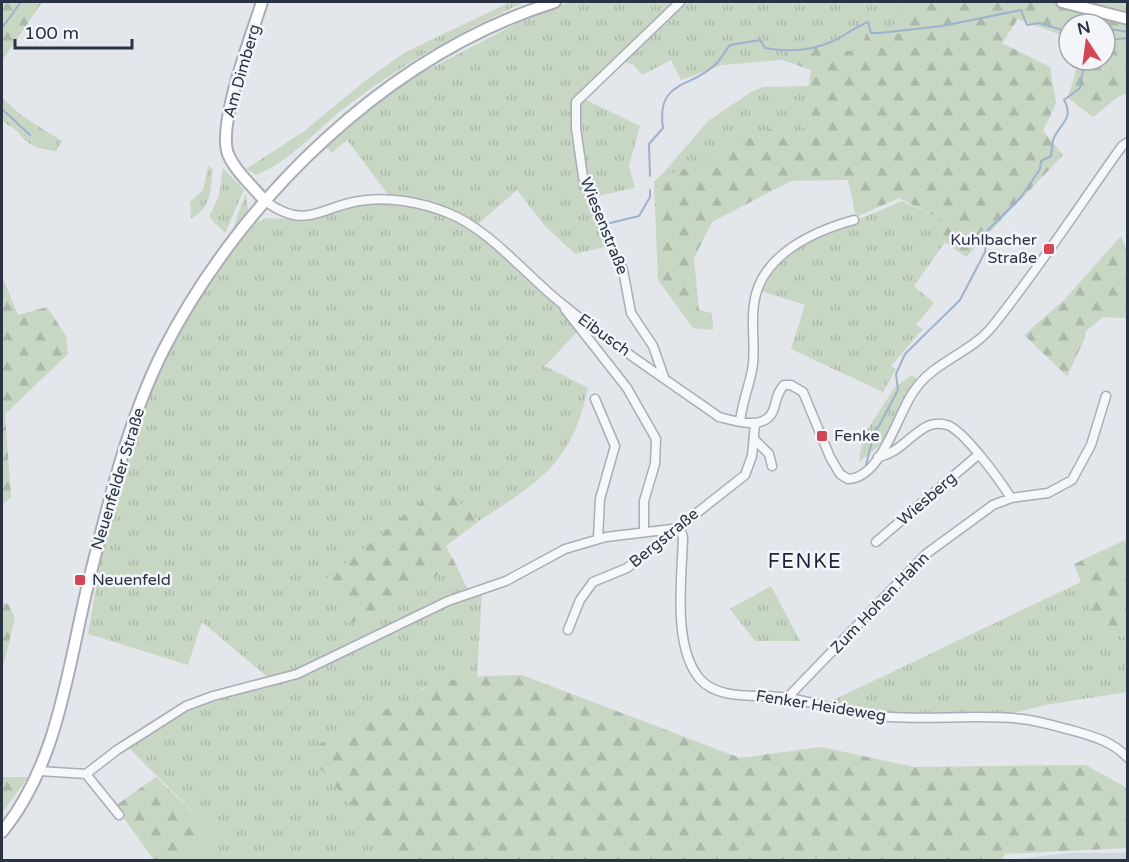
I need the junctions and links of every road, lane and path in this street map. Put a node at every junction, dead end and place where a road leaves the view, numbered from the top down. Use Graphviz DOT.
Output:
graph roads {
  1 [pos="262,2"];
  2 [pos="555,2"];
  3 [pos="680,2"];
  4 [pos="1062,2"];
  5 [pos="1128,19"];
  6 [pos="1126,146"];
  7 [pos="265,201"];
  8 [pos="854,220"];
  9 [pos="564,306"];
  10 [pos="664,377"];
  11 [pos="1106,396"];
  12 [pos="596,399"];
  13 [pos="740,422"];
  14 [pos="754,423"];
  15 [pos="755,440"];
  16 [pos="978,455"];
  17 [pos="878,457"];
  18 [pos="772,466"];
  19 [pos="1011,498"];
  20 [pos="680,528"];
  21 [pos="645,530"];
  22 [pos="598,538"];
  23 [pos="876,542"];
  24 [pos="568,630"];
  25 [pos="787,698"];
  26 [pos="1128,758"];
  27 [pos="39,771"];
  28 [pos="86,774"];
  29 [pos="119,815"];
  30 [pos="2,832"];
  1 -- 7 [label="main road, Am Dimberg"];
  2 -- 7 [label="main road, Neuenfelder Straße"];
  3 -- 10 [label="street, Wiesenstraße"];
  4 -- 5 [label="main road"];
  6 -- 17 [label="street"];
  7 -- 9 [label="street, Eibusch"];
  7 -- 27 [label="main road, Neuenfelder Straße"];
  8 -- 13 [label="street"];
  9 -- 10 [label="street, Eibusch"];
  9 -- 21 [label="street"];
  10 -- 13 [label="street, Eibusch"];
  11 -- 19 [label="street, Zum Hohen Hahn"];
  12 -- 22 [label="street"];
  13 -- 14 [label="street, Eibusch"];
  14 -- 15 [label="street, Bergstraße"];
  14 -- 17 [label="street"];
  15 -- 18 [label="street"];
  15 -- 20 [label="street, Bergstraße"];
  16 -- 17 [label="street"];
  16 -- 19 [label="street"];
  16 -- 23 [label="street, Wiesberg"];
  19 -- 25 [label="street, Zum Hohen Hahn"];
  20 -- 21 [label="street"];
  20 -- 24 [label="street, Bergstraße"];
  20 -- 25 [label="street, Fenker Heideweg"];
  21 -- 22 [label="street"];
  22 -- 28 [label="street"];
  25 -- 26 [label="street, Fenker Heideweg"];
  27 -- 28 [label="street"];
  27 -- 30 [label="main road, Neuenfelder Straße"];
  28 -- 29 [label="street"];
}
